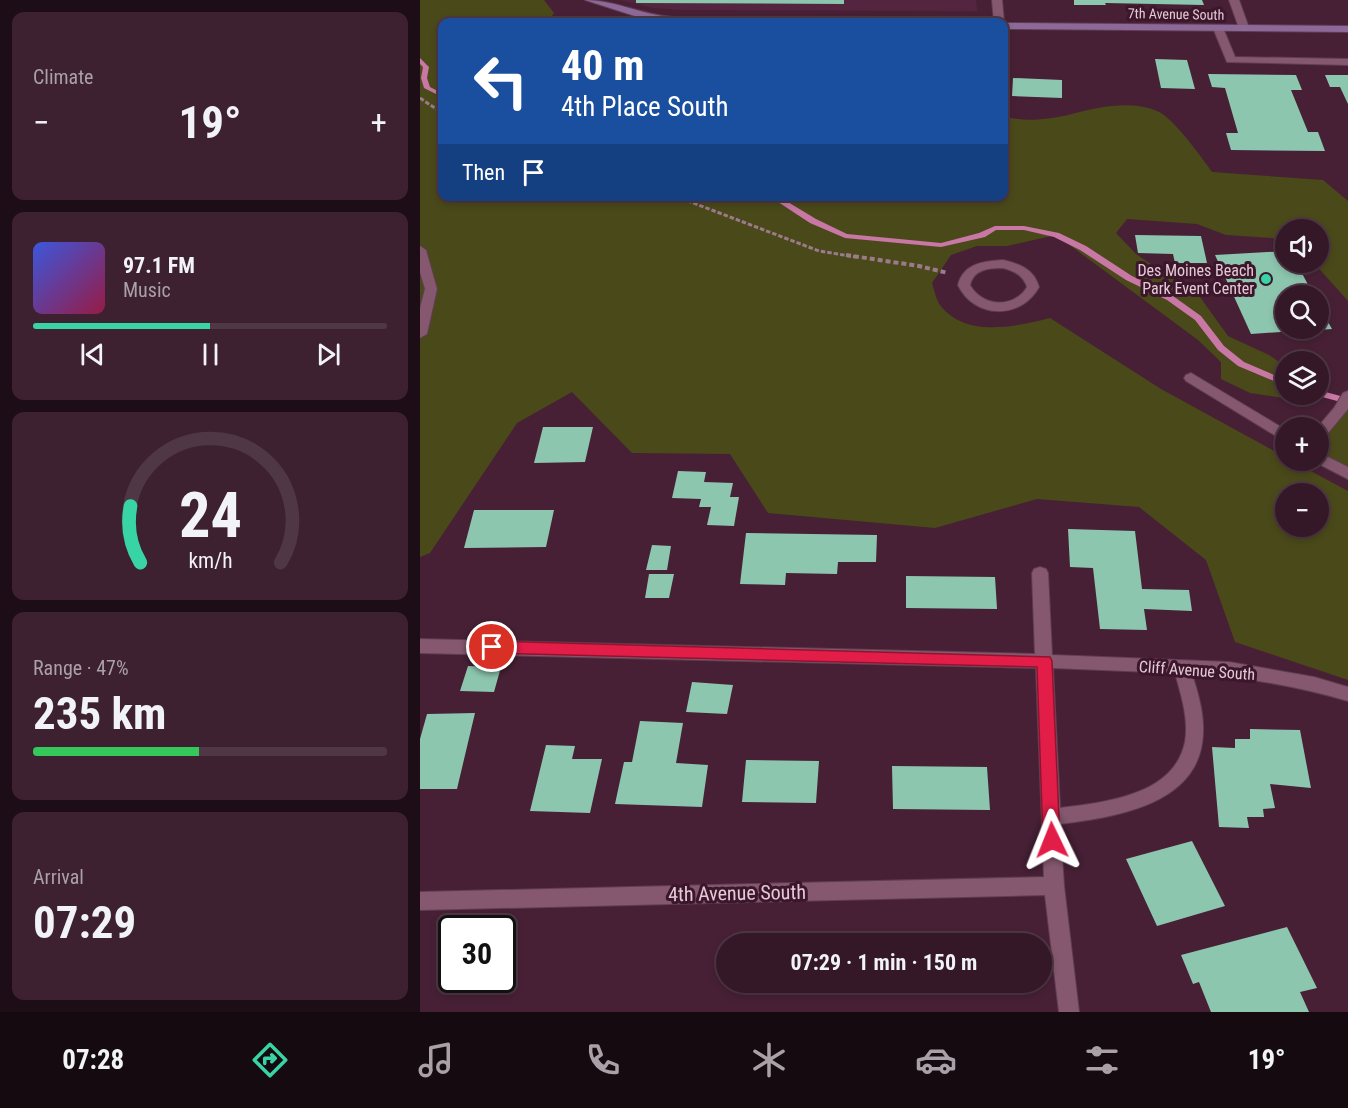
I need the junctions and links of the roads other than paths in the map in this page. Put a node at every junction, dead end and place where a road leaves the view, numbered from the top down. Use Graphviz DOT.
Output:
graph roads {
  1 [pos="590,0"];
  2 [pos="997,0"];
  3 [pos="1234,0"];
  4 [pos="658,18"];
  5 [pos="999,18"];
  6 [pos="1008,26"];
  7 [pos="1218,28"];
  8 [pos="1244,28"];
  9 [pos="1348,29"];
  10 [pos="1348,62"];
  11 [pos="420,250"];
  12 [pos="965,278"];
  13 [pos="420,334"];
  14 [pos="1191,378"];
  15 [pos="1348,396"];
  16 [pos="1329,424"];
  17 [pos="1275,430"];
  18 [pos="1329,463"];
  19 [pos="1348,474"];
  20 [pos="1040,573"];
  21 [pos="420,646"];
  22 [pos="1045,661"];
  23 [pos="1182,667"];
  24 [pos="1348,694"];
  25 [pos="1051,817"];
  26 [pos="1054,886"];
  27 [pos="420,901"];
  28 [pos="1069,1012"];
  1 -- 4 [label="main road"];
  2 -- 5 [label="street"];
  3 -- 8 [label="street"];
  6 -- 7 [label="main road, 7th Avenue South"];
  7 -- 8 [label="main road, 7th Avenue South"];
  7 -- 10 [label="street"];
  8 -- 9 [label="main road, 7th Avenue South"];
  11 -- 13 [label="street"];
  12 -- 12 [label="street"];
  14 -- 17 [label="street"];
  15 -- 16 [label="street"];
  18 -- 19 [label="street"];
  20 -- 22 [label="street"];
  21 -- 22 [label="street, Cliff Avenue South"];
  22 -- 23 [label="street, Cliff Avenue South"];
  22 -- 25 [label="street"];
  23 -- 24 [label="street, Cliff Avenue South"];
  23 -- 25 [label="street"];
  25 -- 26 [label="street"];
  26 -- 27 [label="street, 4th Avenue South"];
  26 -- 28 [label="street"];
}
